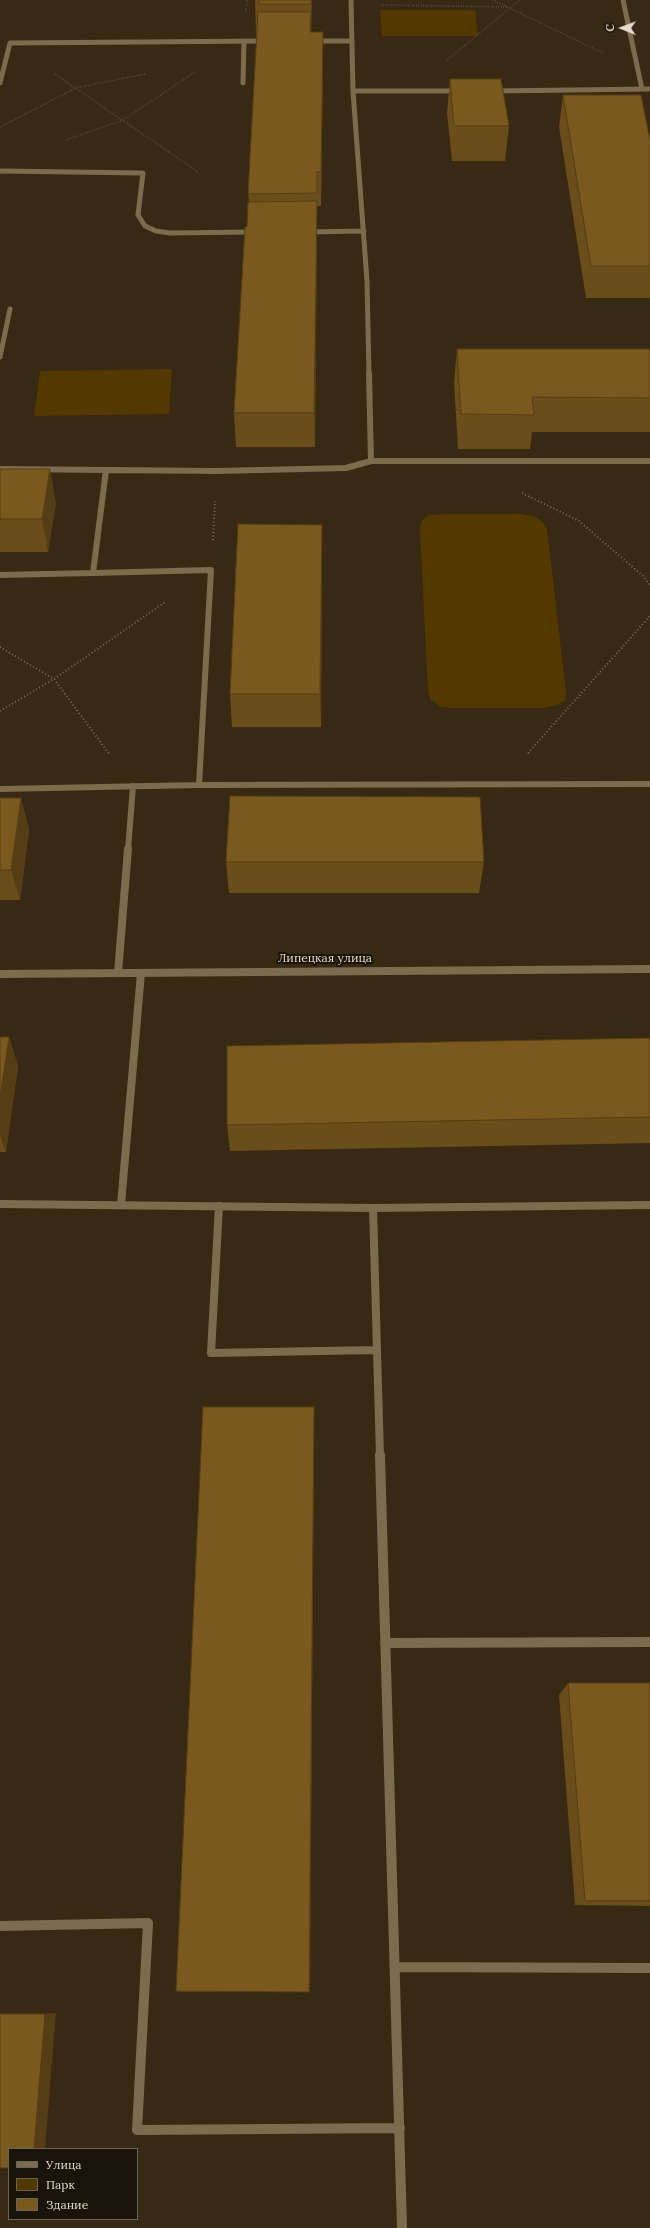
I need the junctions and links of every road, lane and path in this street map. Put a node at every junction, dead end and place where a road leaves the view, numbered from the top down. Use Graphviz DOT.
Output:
graph roads {
  1 [pos="493,0"];
  2 [pos="520,0"];
  3 [pos="624,0"];
  4 [pos="351,2"];
  5 [pos="510,7"];
  6 [pos="274,41"];
  7 [pos="305,41"];
  8 [pos="350,41"];
  9 [pos="238,42"];
  10 [pos="244,42"];
  11 [pos="10,43"];
  12 [pos="638,69"];
  13 [pos="152,72"];
  14 [pos="0,83"];
  15 [pos="243,83"];
  16 [pos="76,88"];
  17 [pos="642,89"];
  18 [pos="650,89"];
  19 [pos="409,91"];
  20 [pos="464,91"];
  21 [pos="488,91"];
  22 [pos="353,92"];
  23 [pos="122,120"];
  24 [pos="0,127"];
  25 [pos="0,171"];
  26 [pos="37,171"];
  27 [pos="198,172"];
  28 [pos="364,231"];
  29 [pos="263,232"];
  30 [pos="302,232"];
  31 [pos="10,308"];
  32 [pos="0,357"];
  33 [pos="371,461"];
  34 [pos="650,461"];
  35 [pos="0,469"];
  36 [pos="106,470"];
  37 [pos="217,471"];
  38 [pos="516,490"];
  39 [pos="211,570"];
  40 [pos="93,573"];
  41 [pos="0,574"];
  42 [pos="650,585"];
  43 [pos="650,616"];
  44 [pos="0,647"];
  45 [pos="54,680"];
  46 [pos="0,710"];
  47 [pos="499,784"];
  48 [pos="650,784"];
  49 [pos="200,785"];
  50 [pos="134,786"];
  51 [pos="0,789"];
  52 [pos="650,970"];
  53 [pos="118,973"];
  54 [pos="141,973"];
  55 [pos="0,974"];
  56 [pos="0,1204"];
  57 [pos="120,1205"];
  58 [pos="650,1205"];
  59 [pos="219,1206"];
  60 [pos="373,1208"];
  61 [pos="376,1350"];
  62 [pos="650,1642"];
  63 [pos="385,1643"];
  64 [pos="0,1926"];
  65 [pos="394,1967"];
  66 [pos="650,1968"];
  67 [pos="400,2128"];
  68 [pos="402,2228"];
  1 -- 5 [label="path"];
  2 -- 5 [label="path"];
  3 -- 12 [label="street"];
  4 -- 5 [label="path"];
  4 -- 8 [label="street"];
  5 -- 12 [label="path"];
  5 -- 19 [label="path"];
  6 -- 10 [label="street"];
  7 -- 8 [label="street"];
  8 -- 22 [label="street"];
  9 -- 10 [label="street"];
  9 -- 11 [label="street"];
  9 -- 23 [label="path"];
  10 -- 15 [label="street"];
  11 -- 14 [label="street"];
  11 -- 16 [label="path"];
  12 -- 17 [label="street"];
  13 -- 16 [label="path"];
  16 -- 23 [label="path"];
  16 -- 24 [label="path"];
  17 -- 18 [label="street"];
  17 -- 21 [label="street"];
  19 -- 20 [label="street"];
  19 -- 22 [label="street"];
  22 -- 28 [label="street"];
  23 -- 26 [label="path"];
  23 -- 27 [label="path"];
  25 -- 26 [label="street"];
  26 -- 29 [label="street"];
  28 -- 30 [label="street"];
  28 -- 33 [label="street"];
  31 -- 32 [label="street"];
  33 -- 34 [label="street"];
  33 -- 37 [label="street"];
  35 -- 36 [label="street"];
  36 -- 37 [label="street"];
  36 -- 40 [label="street"];
  37 -- 39 [label="path"];
  38 -- 42 [label="path"];
  39 -- 40 [label="street"];
  39 -- 45 [label="path"];
  39 -- 49 [label="street"];
  40 -- 41 [label="street"];
  43 -- 47 [label="path"];
  44 -- 45 [label="path"];
  45 -- 46 [label="path"];
  45 -- 50 [label="path"];
  47 -- 48 [label="street"];
  47 -- 49 [label="street"];
  49 -- 50 [label="street"];
  50 -- 51 [label="street"];
  50 -- 53 [label="street"];
  52 -- 54 [label="street, Липецкая улица"];
  53 -- 54 [label="street, Липецкая улица"];
  53 -- 55 [label="street, Липецкая улица"];
  54 -- 57 [label="street"];
  56 -- 57 [label="street"];
  57 -- 59 [label="street"];
  58 -- 60 [label="street"];
  59 -- 60 [label="street"];
  59 -- 61 [label="street"];
  60 -- 61 [label="street"];
  61 -- 63 [label="street"];
  62 -- 63 [label="street"];
  63 -- 65 [label="street"];
  64 -- 67 [label="street"];
  65 -- 66 [label="street"];
  65 -- 67 [label="street"];
  67 -- 68 [label="street"];
}
